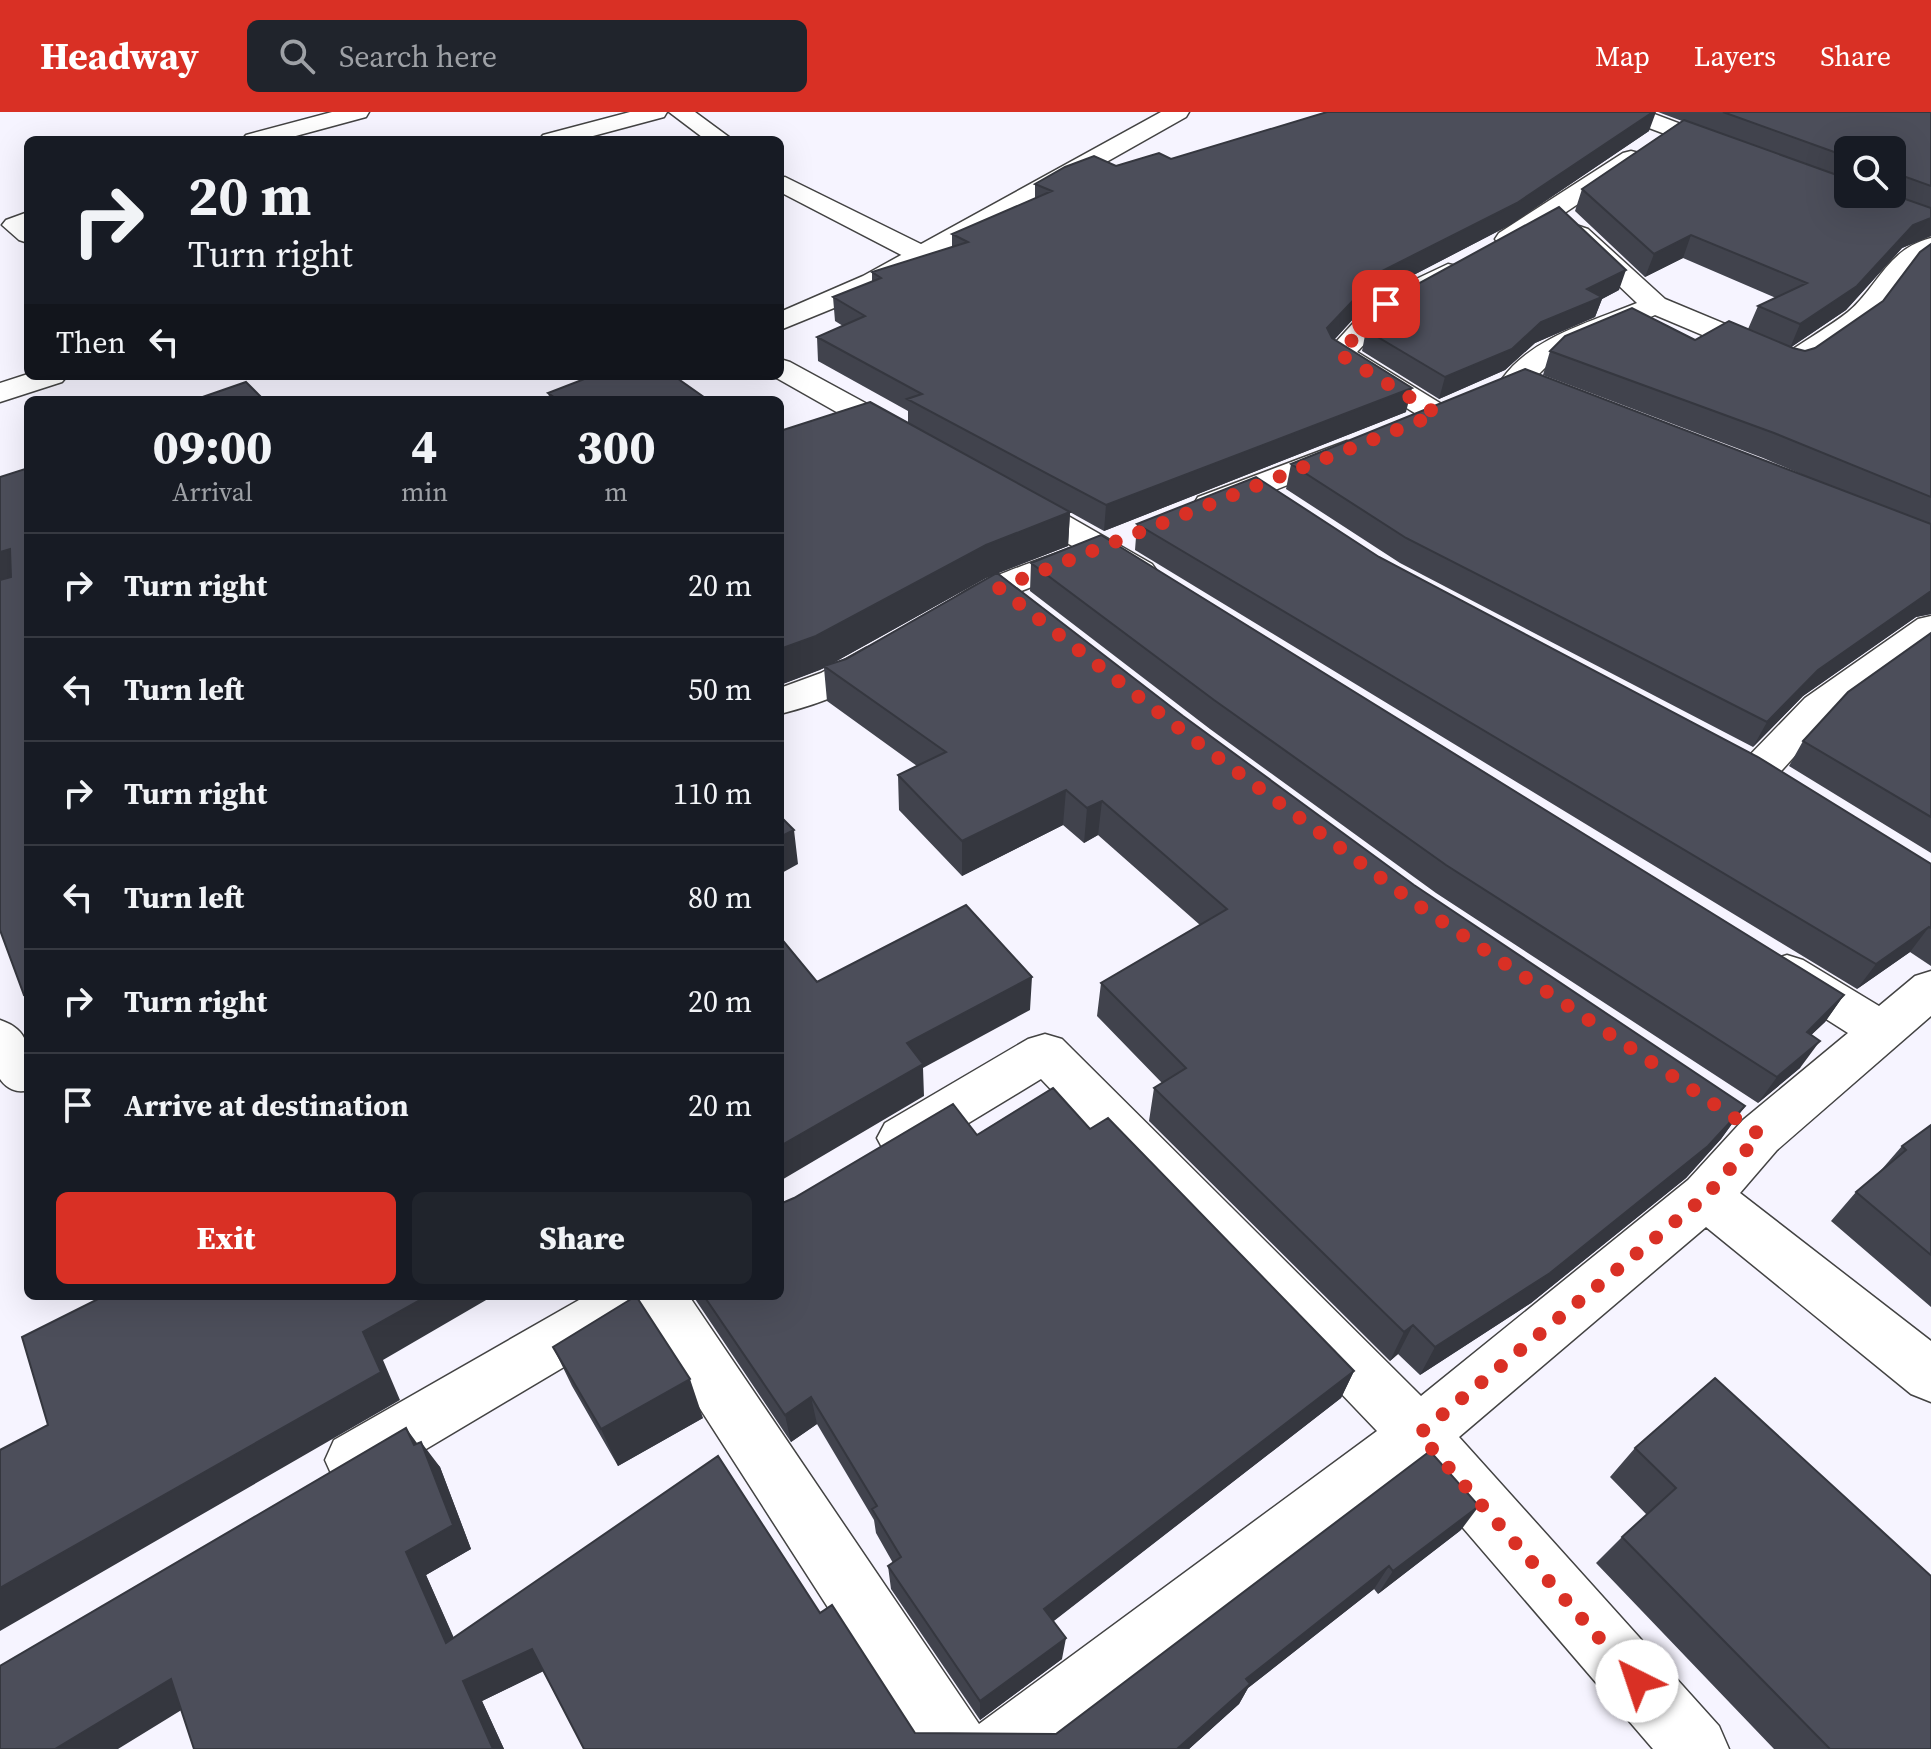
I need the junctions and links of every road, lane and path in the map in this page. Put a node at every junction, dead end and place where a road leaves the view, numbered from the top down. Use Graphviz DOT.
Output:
graph roads {
  1 [pos="358,112"];
  2 [pos="656,112"];
  3 [pos="680,112"];
  4 [pos="1178,112"];
  5 [pos="1628,112"];
  6 [pos="1673,129"];
  7 [pos="269,136"];
  8 [pos="566,136"];
  9 [pos="715,136"];
  10 [pos="1746,156"];
  11 [pos="784,184"];
  12 [pos="1554,210"];
  13 [pos="24,222"];
  14 [pos="24,232"];
  15 [pos="1931,246"];
  16 [pos="922,255"];
  17 [pos="1655,305"];
  18 [pos="784,320"];
  19 [pos="784,370"];
  20 [pos="40,380"];
  21 [pos="0,393"];
  22 [pos="1463,406"];
  23 [pos="928,451"];
  24 [pos="982,481"];
  25 [pos="1255,486"];
  26 [pos="1294,512"];
  27 [pos="1186,514"];
  28 [pos="1117,542"];
  29 [pos="999,588"];
  30 [pos="1170,590"];
  31 [pos="1036,617"];
  32 [pos="1931,627"];
  33 [pos="784,701"];
  34 [pos="1759,771"];
  35 [pos="1761,956"];
  36 [pos="1931,989"];
  37 [pos="1882,1031"];
  38 [pos="860,1163"];
  39 [pos="1706,1196"];
  40 [pos="628,1300"];
  41 [pos="661,1300"];
  42 [pos="1931,1375"];
  43 [pos="1419,1434"];
  44 [pos="309,1486"];
  45 [pos="957,1749"];
  46 [pos="1000,1749"];
  47 [pos="1696,1749"];
  1 -- 7 [label="street"];
  2 -- 8 [label="street"];
  3 -- 9 [label="street"];
  4 -- 16 [label="street"];
  5 -- 6 [label="street"];
  6 -- 10 [label="street"];
  6 -- 12 [label="street"];
  11 -- 16 [label="street"];
  12 -- 17 [label="street"];
  12 -- 22 [label="street"];
  13 -- 14 [label="street"];
  15 -- 17 [label="street"];
  16 -- 18 [label="street"];
  17 -- 22 [label="street"];
  19 -- 23 [label="street"];
  20 -- 21 [label="street"];
  22 -- 25 [label="street"];
  24 -- 28 [label="street"];
  25 -- 26 [label="street"];
  25 -- 27 [label="street"];
  28 -- 29 [label="street"];
  28 -- 30 [label="street"];
  29 -- 31 [label="street"];
  29 -- 33 [label="street"];
  32 -- 34 [label="street"];
  35 -- 37 [label="street"];
  36 -- 37 [label="street"];
  37 -- 39 [label="street"];
  38 -- 43 [label="street"];
  39 -- 42 [label="street"];
  39 -- 43 [label="street"];
  40 -- 44 [label="street"];
  41 -- 45 [label="street"];
  43 -- 46 [label="street"];
  43 -- 47 [label="street"];
}
